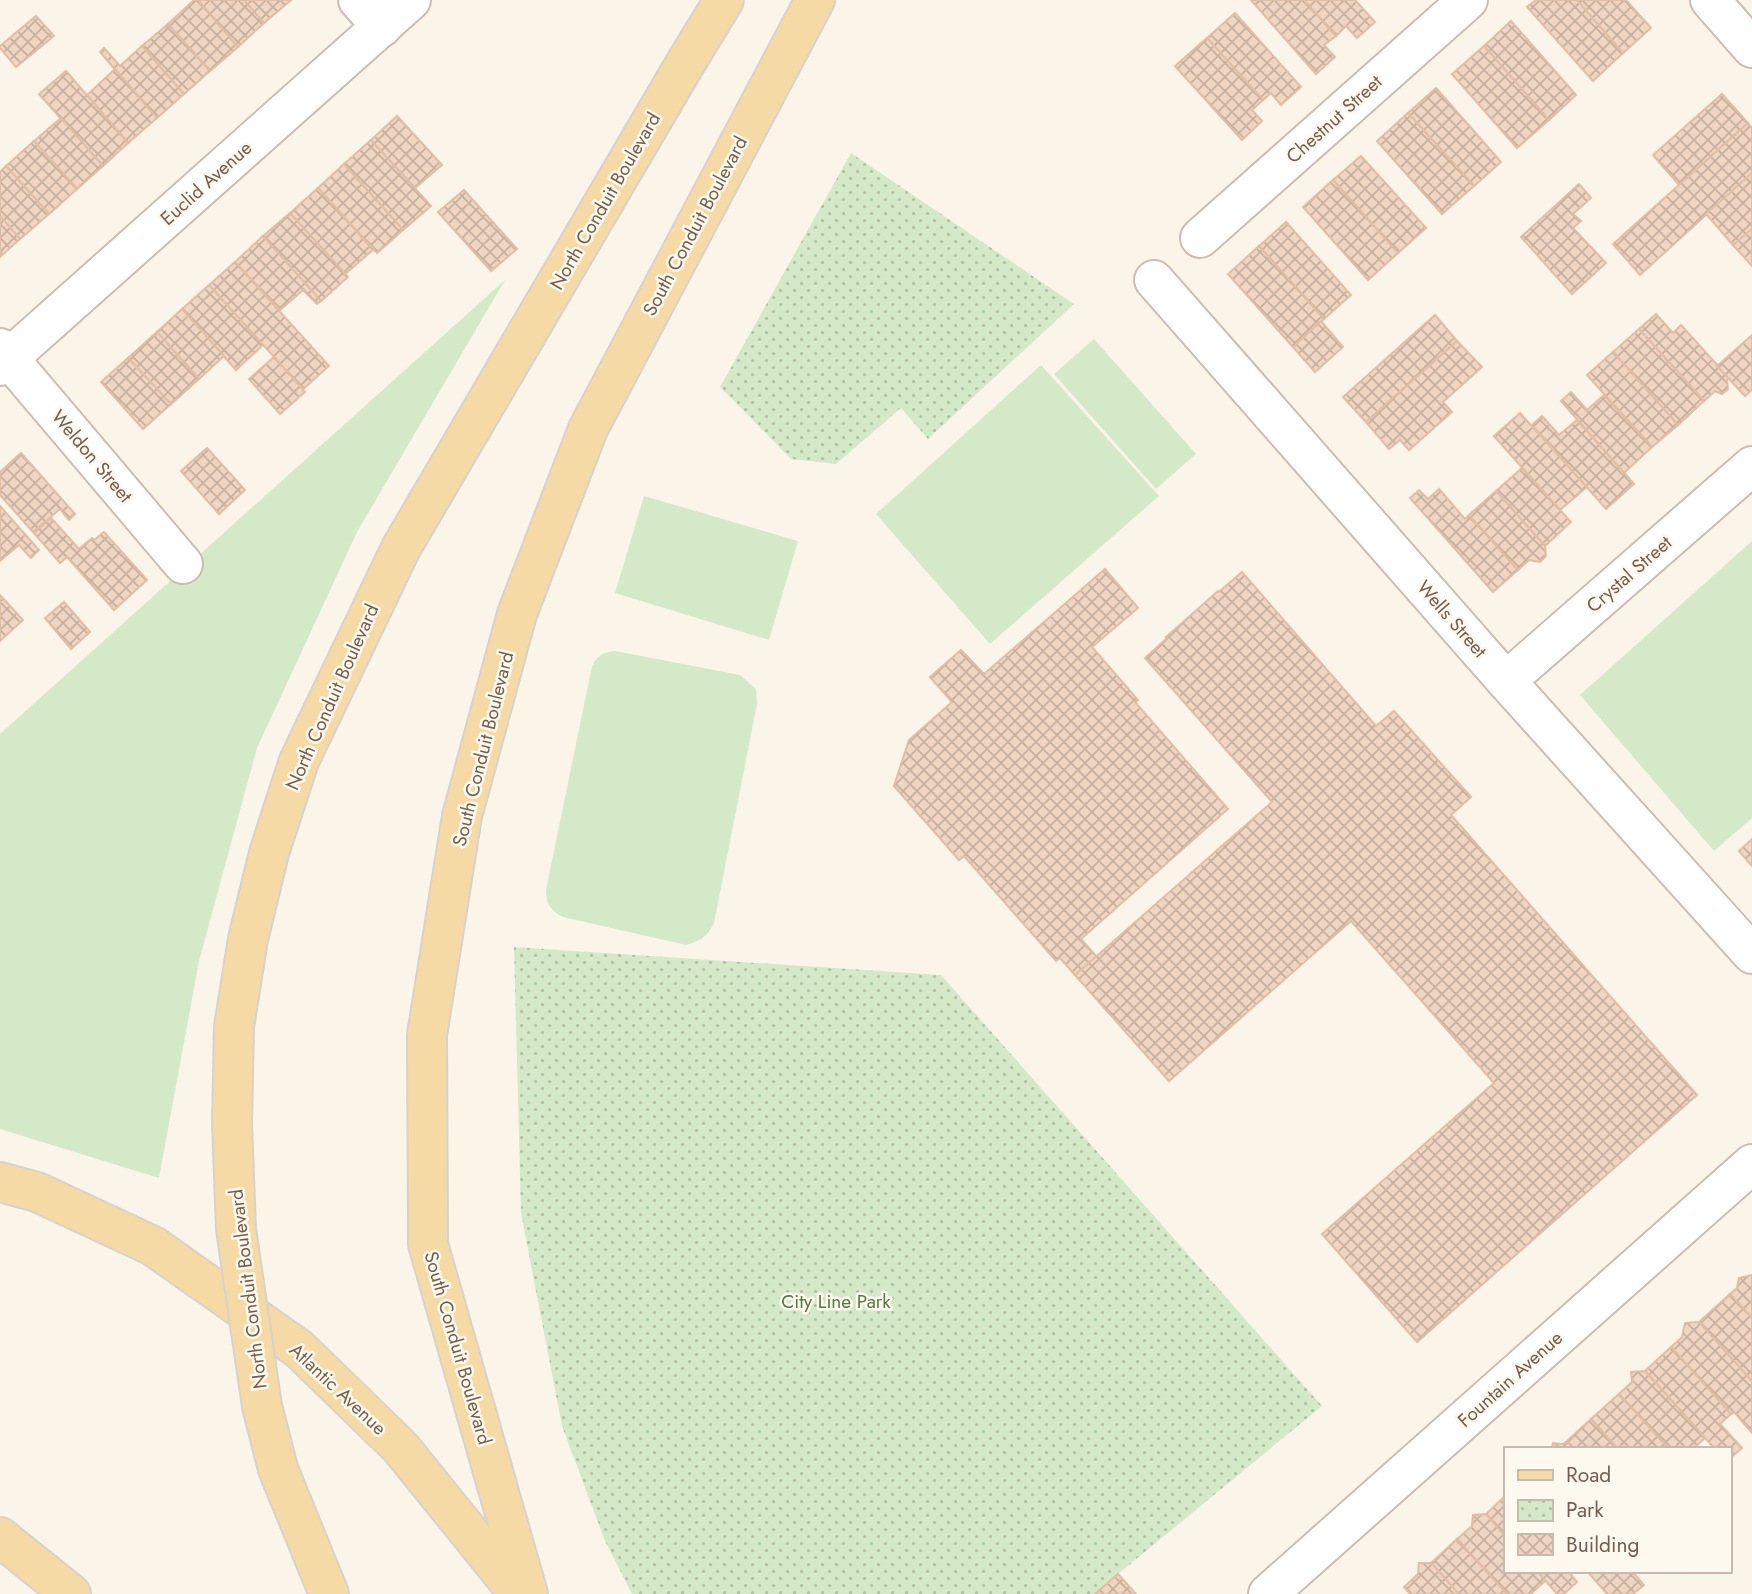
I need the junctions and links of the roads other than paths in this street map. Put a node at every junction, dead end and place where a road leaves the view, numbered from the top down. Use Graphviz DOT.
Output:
graph roads {
  1 [pos="411,0"];
  2 [pos="724,0"];
  3 [pos="815,0"];
  4 [pos="1468,0"];
  5 [pos="1710,0"];
  6 [pos="370,13"];
  7 [pos="1752,48"];
  8 [pos="1200,238"];
  9 [pos="1154,281"];
  10 [pos="3,357"];
  11 [pos="1752,466"];
  12 [pos="183,565"];
  13 [pos="1506,681"];
  14 [pos="1752,954"];
  15 [pos="1752,1164"];
  16 [pos="0,1182"];
  17 [pos="0,1537"];
  18 [pos="71,1594"];
  19 [pos="329,1594"];
  20 [pos="519,1594"];
  21 [pos="528,1594"];
  22 [pos="1268,1594"];
  1 -- 6 [label="street, Euclid Avenue"];
  2 -- 19 [label="main road, North Conduit Boulevard, bridge"];
  3 -- 21 [label="main road, South Conduit Boulevard"];
  4 -- 8 [label="street, Chestnut Street"];
  5 -- 7 [label="street"];
  6 -- 10 [label="street, Euclid Avenue"];
  9 -- 13 [label="street, Wells Street"];
  10 -- 12 [label="street, Weldon Street"];
  11 -- 13 [label="street, Crystal Street"];
  13 -- 14 [label="street, Wells Street"];
  15 -- 22 [label="street, Fountain Avenue"];
  16 -- 20 [label="main road, Atlantic Avenue"];
  17 -- 18 [label="main road"];
}
